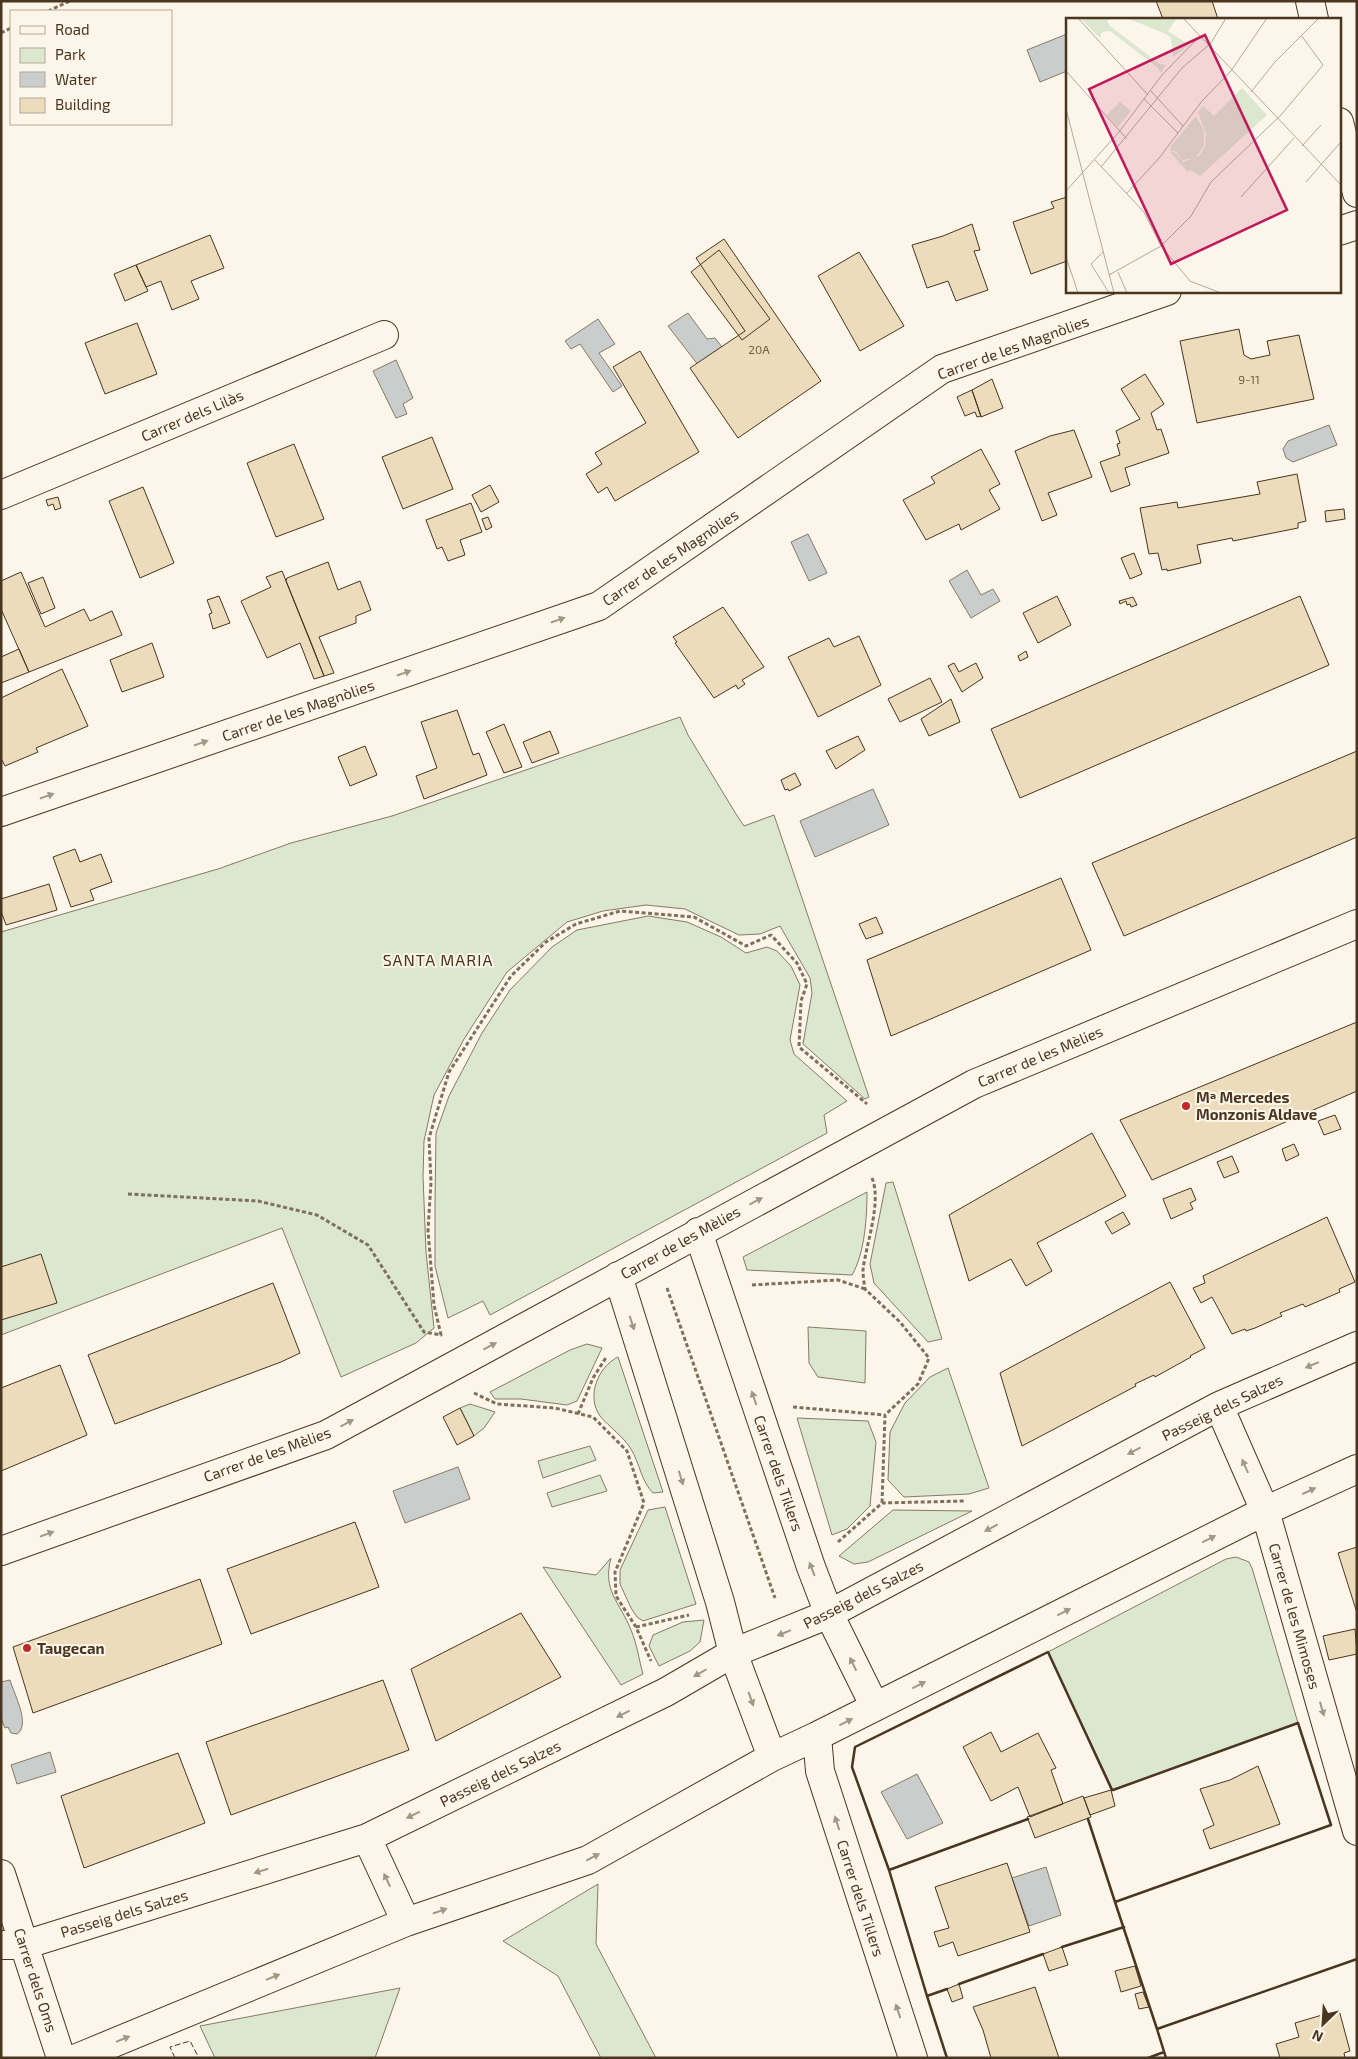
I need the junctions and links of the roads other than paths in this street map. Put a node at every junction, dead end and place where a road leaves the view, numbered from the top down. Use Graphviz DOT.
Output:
graph roads {
  1 [pos="1310,1"];
  2 [pos="1314,18"];
  3 [pos="1340,126"];
  4 [pos="1357,192"];
  5 [pos="1357,225"];
  6 [pos="1340,231"];
  7 [pos="1164,292"];
  8 [pos="384,335"];
  9 [pos="1,495"];
  10 [pos="1,812"];
  11 [pos="1357,924"];
  12 [pos="698,1232"];
  13 [pos="618,1276"];
  14 [pos="1357,1346"];
  15 [pos="1219,1406"];
  16 [pos="1357,1469"];
  17 [pos="1265,1511"];
  18 [pos="1,1551"];
  19 [pos="829,1614"];
  20 [pos="733,1653"];
  21 [pos="875,1707"];
  22 [pos="817,1736"];
  23 [pos="772,1757"];
  24 [pos="1357,1831"];
  25 [pos="367,1838"];
  26 [pos="1,1874"];
  27 [pos="406,1922"];
  28 [pos="12,1945"];
  29 [pos="61,2058"];
  30 [pos="78,2058"];
  31 [pos="913,2058"];
  1 -- 2 [label="street"];
  3 -- 4 [label="street"];
  5 -- 6 [label="street"];
  10 -- 7 [label="street, Carrer de les Magnòlies, one-way"];
  8 -- 9 [label="street, Carrer dels Lilàs"];
  12 -- 11 [label="street, Carrer de les Mèlies, one-way"];
  12 -- 13 [label="street, Carrer de les Mèlies"];
  19 -- 12 [label="street, Carrer dels Til·lers, one-way"];
  18 -- 13 [label="street, Carrer de les Mèlies, one-way"];
  13 -- 20 [label="street, one-way"];
  14 -- 15 [label="street, Passeig dels Salzes, one-way"];
  17 -- 15 [label="street, Carrer de les Mimoses, one-way"];
  15 -- 19 [label="street, Passeig dels Salzes, one-way"];
  17 -- 16 [label="street, one-way"];
  21 -- 17 [label="street, one-way"];
  17 -- 24 [label="street, Carrer de les Mimoses, one-way"];
  19 -- 20 [label="street, Passeig dels Salzes, one-way"];
  21 -- 19 [label="street, Carrer dels Til·lers, one-way"];
  20 -- 23 [label="street, one-way"];
  20 -- 25 [label="street, Passeig dels Salzes, one-way"];
  22 -- 21 [label="street, one-way"];
  22 -- 23 [label="street"];
  31 -- 22 [label="street, Carrer dels Til·lers, one-way"];
  27 -- 23 [label="street, one-way"];
  27 -- 25 [label="street, one-way"];
  25 -- 28 [label="street, Passeig dels Salzes, one-way"];
  26 -- 28 [label="street, Carrer dels Oms"];
  30 -- 27 [label="street, one-way"];
  28 -- 29 [label="street, Carrer dels Oms"];
}
